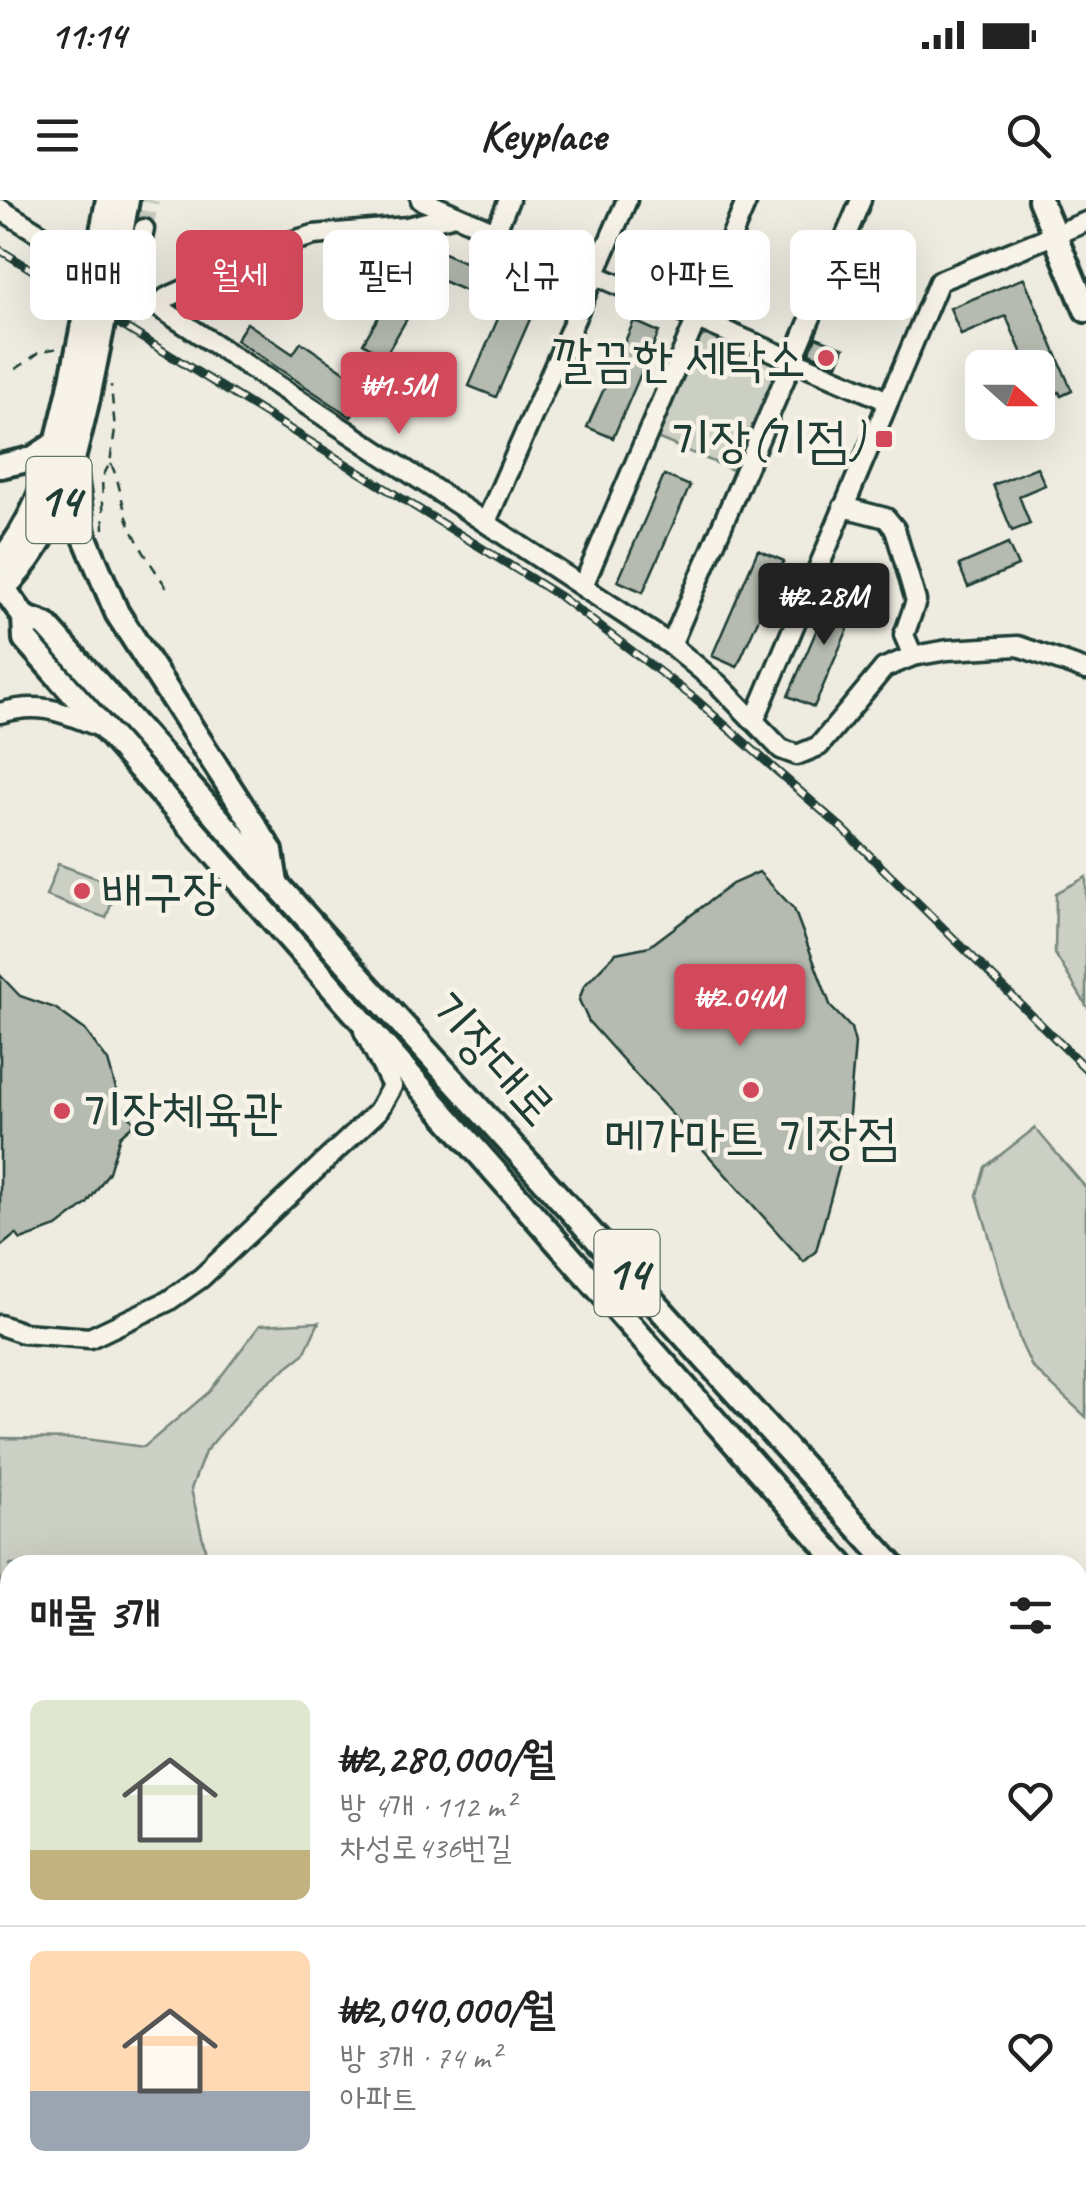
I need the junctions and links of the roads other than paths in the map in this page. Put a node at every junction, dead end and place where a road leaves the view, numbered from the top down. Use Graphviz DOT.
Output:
graph roads {
  1 [pos="108,200"];
  2 [pos="128,200"];
  3 [pos="421,200"];
  4 [pos="510,200"];
  5 [pos="626,200"];
  6 [pos="746,200"];
  7 [pos="861,200"];
  8 [pos="1040,200"];
  9 [pos="0,208"];
  10 [pos="455,215"];
  11 [pos="1086,222"];
  12 [pos="35,230"];
  13 [pos="112,230"];
  14 [pos="113,230"];
  15 [pos="490,230"];
  16 [pos="496,230"];
  17 [pos="734,230"];
  18 [pos="1052,234"];
  19 [pos="595,272"];
  20 [pos="157,306"];
  21 [pos="1086,310"];
  22 [pos="94,320"];
  23 [pos="574,320"];
  24 [pos="698,320"];
  25 [pos="700,320"];
  26 [pos="794,360"];
  27 [pos="888,401"];
  28 [pos="66,450"];
  29 [pos="0,466"];
  30 [pos="844,507"];
  31 [pos="486,522"];
  32 [pos="0,562"];
  33 [pos="2,585"];
  34 [pos="584,586"];
  35 [pos="24,616"];
  36 [pos="671,645"];
  37 [pos="913,656"];
  38 [pos="1086,670"];
  39 [pos="0,713"];
  40 [pos="754,721"];
  41 [pos="110,731"];
  42 [pos="276,883"];
  43 [pos="351,1004"];
  44 [pos="0,1325"];
  45 [pos="833,1555"];
  46 [pos="883,1555"];
  1 -- 13 [label="main road, 14"];
  2 -- 14 [label="main road, 14"];
  3 -- 10 [label="street"];
  4 -- 16 [label="street"];
  5 -- 19 [label="street"];
  6 -- 17 [label="street"];
  7 -- 26 [label="street"];
  8 -- 18 [label="main road"];
  9 -- 12 [label="street"];
  10 -- 15 [label="street"];
  10 -- 20 [label="street"];
  11 -- 18 [label="street"];
  18 -- 21 [label="main road"];
  18 -- 27 [label="street"];
  20 -- 31 [label="street"];
  22 -- 28 [label="main road, 14, bridge"];
  23 -- 31 [label="street"];
  24 -- 34 [label="street"];
  25 -- 26 [label="street"];
  26 -- 27 [label="street"];
  26 -- 36 [label="street"];
  27 -- 30 [label="street"];
  28 -- 29 [label="main road"];
  28 -- 32 [label="main road, 14"];
  28 -- 33 [label="main road, 14"];
  28 -- 42 [label="main road"];
  30 -- 37 [label="street"];
  30 -- 40 [label="street"];
  31 -- 34 [label="street"];
  33 -- 35 [label="main road, 기장대로 / 14"];
  34 -- 36 [label="street"];
  35 -- 41 [label="main road, 기장대로 / 14"];
  35 -- 42 [label="main road, 기장대로 / 14"];
  36 -- 40 [label="street"];
  37 -- 38 [label="street"];
  37 -- 40 [label="street"];
  39 -- 41 [label="street"];
  41 -- 43 [label="main road, 기장대로 / 14"];
  42 -- 46 [label="main road, 기장대로 / 14"];
  43 -- 44 [label="street"];
  43 -- 45 [label="main road, 기장대로 / 14"];
}
